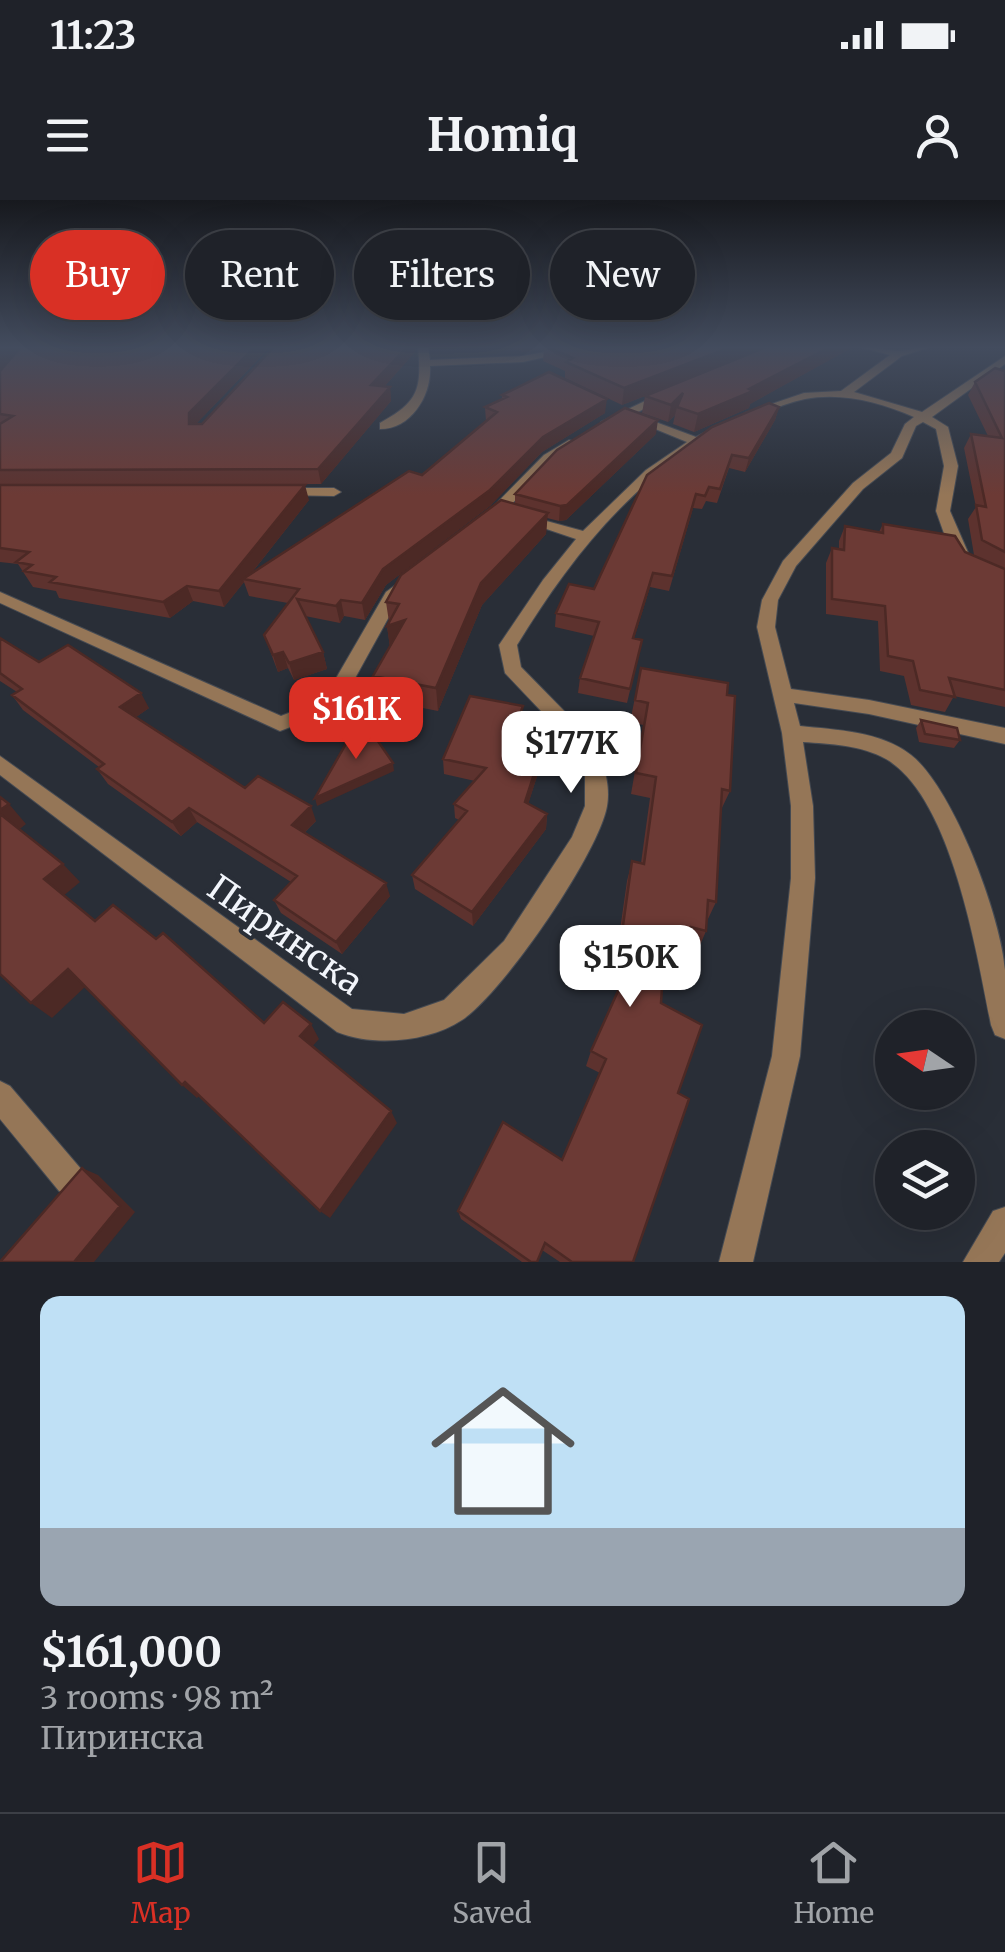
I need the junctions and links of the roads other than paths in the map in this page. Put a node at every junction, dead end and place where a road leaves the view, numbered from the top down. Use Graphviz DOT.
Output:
graph roads {
  1 [pos="423,397"];
  2 [pos="661,397"];
  3 [pos="802,397"];
  4 [pos="849,397"];
  5 [pos="956,397"];
  6 [pos="604,405"];
  7 [pos="622,414"];
  8 [pos="922,416"];
  9 [pos="384,426"];
  10 [pos="696,441"];
  11 [pos="256,492"];
  12 [pos="334,492"];
  13 [pos="498,512"];
  14 [pos="468,535"];
  15 [pos="586,537"];
  16 [pos="424,569"];
  17 [pos="1005,582"];
  18 [pos="0,597"];
  19 [pos="782,695"];
  20 [pos="792,733"];
  21 [pos="1005,736"];
  22 [pos="0,764"];
  23 [pos="994,929"];
  24 [pos="1005,1025"];
  25 [pos="0,1096"];
  26 [pos="70,1180"];
  27 [pos="1005,1222"];
  28 [pos="736,1262"];
  29 [pos="980,1262"];
  1 -- 9 [label="street"];
  2 -- 7 [label="street"];
  3 -- 10 [label="street, Пиринска"];
  4 -- 8 [label="street, Пиринска"];
  5 -- 8 [label="street"];
  6 -- 7 [label="street"];
  7 -- 10 [label="street"];
  7 -- 13 [label="street"];
  8 -- 17 [label="street"];
  8 -- 19 [label="street"];
  10 -- 15 [label="street, Пиринска"];
  11 -- 12 [label="street"];
  13 -- 14 [label="street"];
  13 -- 15 [label="street"];
  15 -- 22 [label="street, Пиринска"];
  16 -- 18 [label="street"];
  19 -- 20 [label="street"];
  19 -- 21 [label="street"];
  20 -- 23 [label="street"];
  20 -- 28 [label="street"];
  23 -- 24 [label="street"];
  25 -- 26 [label="street"];
  27 -- 29 [label="street"];
}
